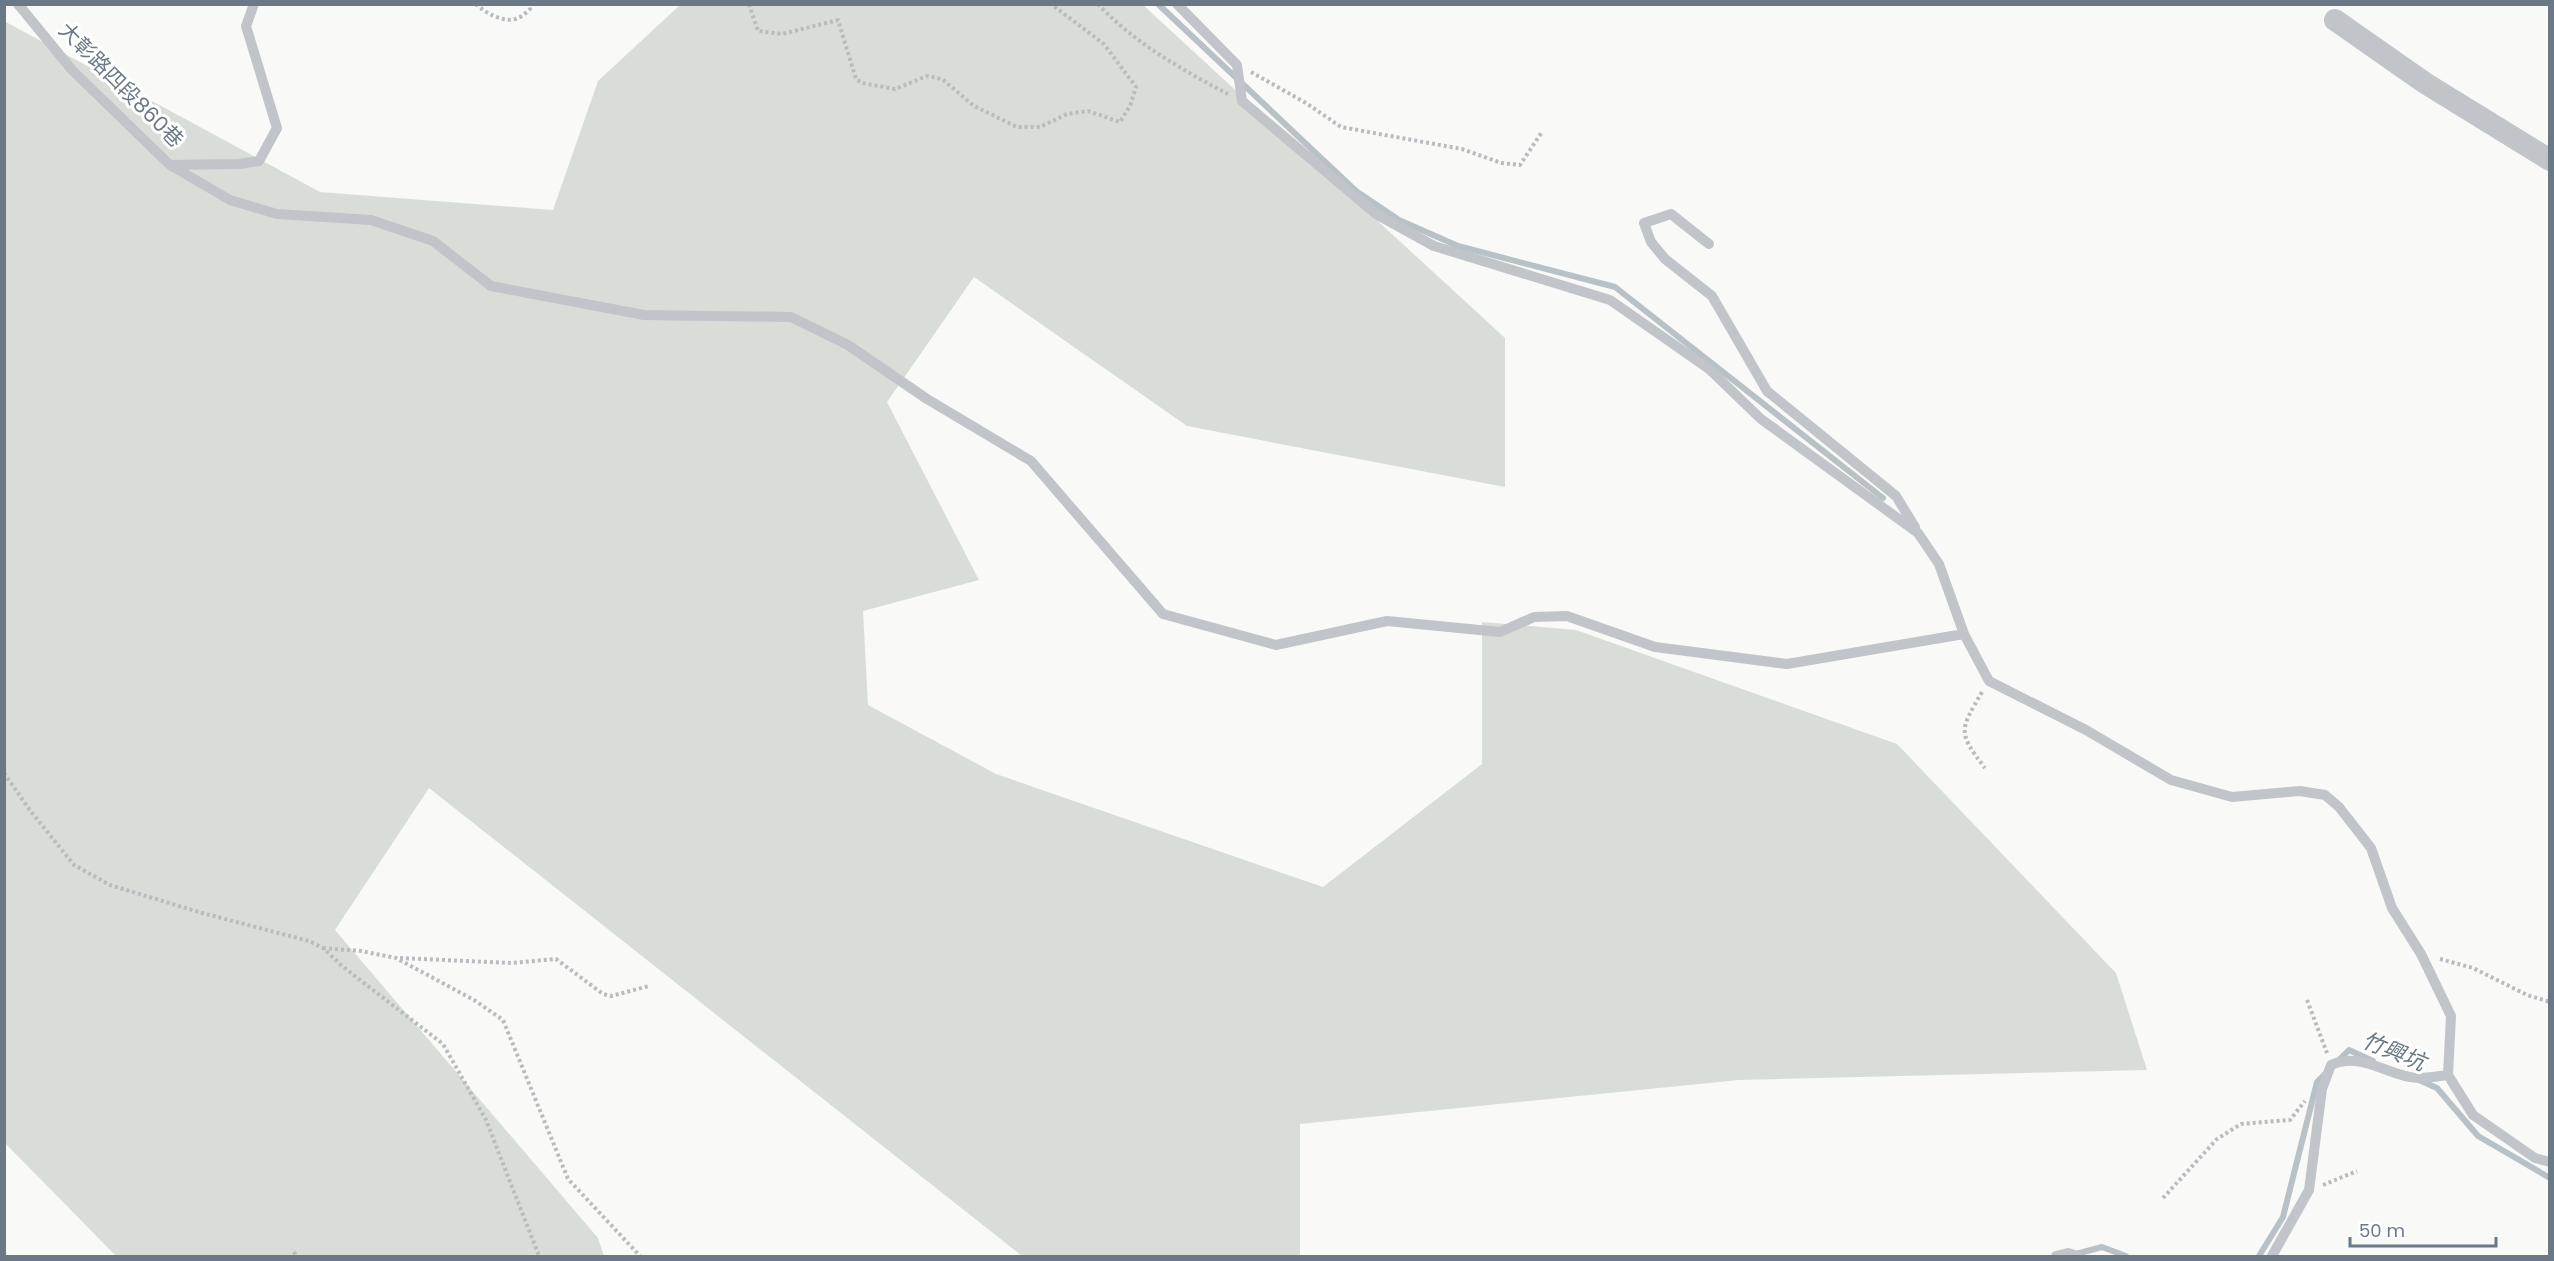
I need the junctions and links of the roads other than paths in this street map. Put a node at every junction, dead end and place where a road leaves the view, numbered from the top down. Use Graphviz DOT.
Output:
graph roads {
  1 [pos="18,4"];
  2 [pos="254,4"];
  3 [pos="1177,4"];
  4 [pos="2335,21"];
  5 [pos="2550,160"];
  6 [pos="170,165"];
  7 [pos="1709,244"];
  8 [pos="1918,533"];
  9 [pos="1964,634"];
  10 [pos="2448,1075"];
  11 [pos="2550,1162"];
  12 [pos="2056,1257"];
  13 [pos="2078,1257"];
  14 [pos="2272,1257"];
  1 -- 6 [label="lane, 大彰路四段860巷"];
  2 -- 6 [label="lane, 大彰路四段860巷"];
  3 -- 8 [label="lane"];
  4 -- 5 [label="street"];
  6 -- 9 [label="lane"];
  7 -- 8 [label="lane"];
  8 -- 9 [label="lane"];
  9 -- 10 [label="lane"];
  10 -- 11 [label="lane"];
  10 -- 14 [label="lane"];
  12 -- 13 [label="lane"];
}
